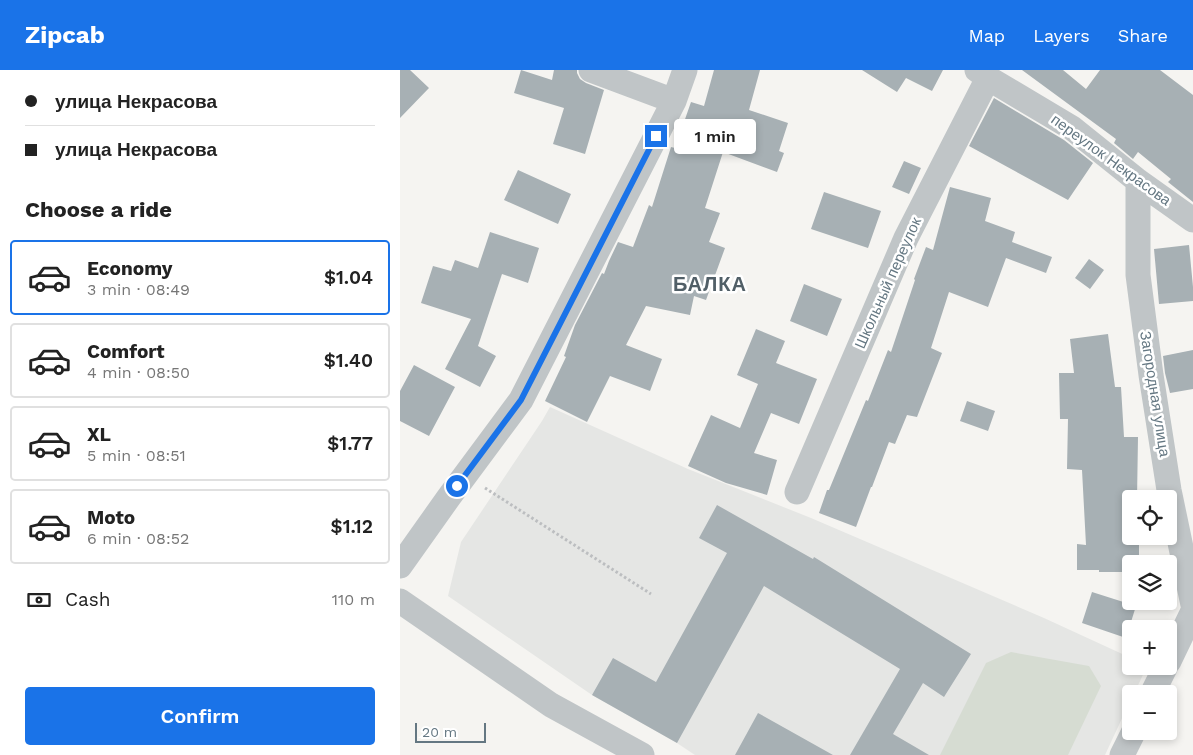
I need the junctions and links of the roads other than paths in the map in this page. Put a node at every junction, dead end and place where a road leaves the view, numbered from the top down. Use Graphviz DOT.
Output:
graph roads {
  1 [pos="591,70"];
  2 [pos="685,70"];
  3 [pos="982,74"];
  4 [pos="674,101"];
  5 [pos="1138,181"];
  6 [pos="1193,220"];
  7 [pos="797,492"];
  8 [pos="400,566"];
  9 [pos="400,601"];
  10 [pos="1193,605"];
  11 [pos="1193,611"];
  12 [pos="1177,644"];
  13 [pos="1130,740"];
  14 [pos="642,755"];
  15 [pos="1122,755"];
  1 -- 4 [label="street"];
  2 -- 4 [label="street"];
  3 -- 5 [label="street, переулок Некрасова"];
  3 -- 7 [label="street, Школьный переулок"];
  4 -- 8 [label="street"];
  5 -- 6 [label="street, переулок Некрасова"];
  5 -- 10 [label="street, Загородная улица"];
  9 -- 14 [label="street"];
  11 -- 12 [label="street"];
  13 -- 15 [label="street"];
}
